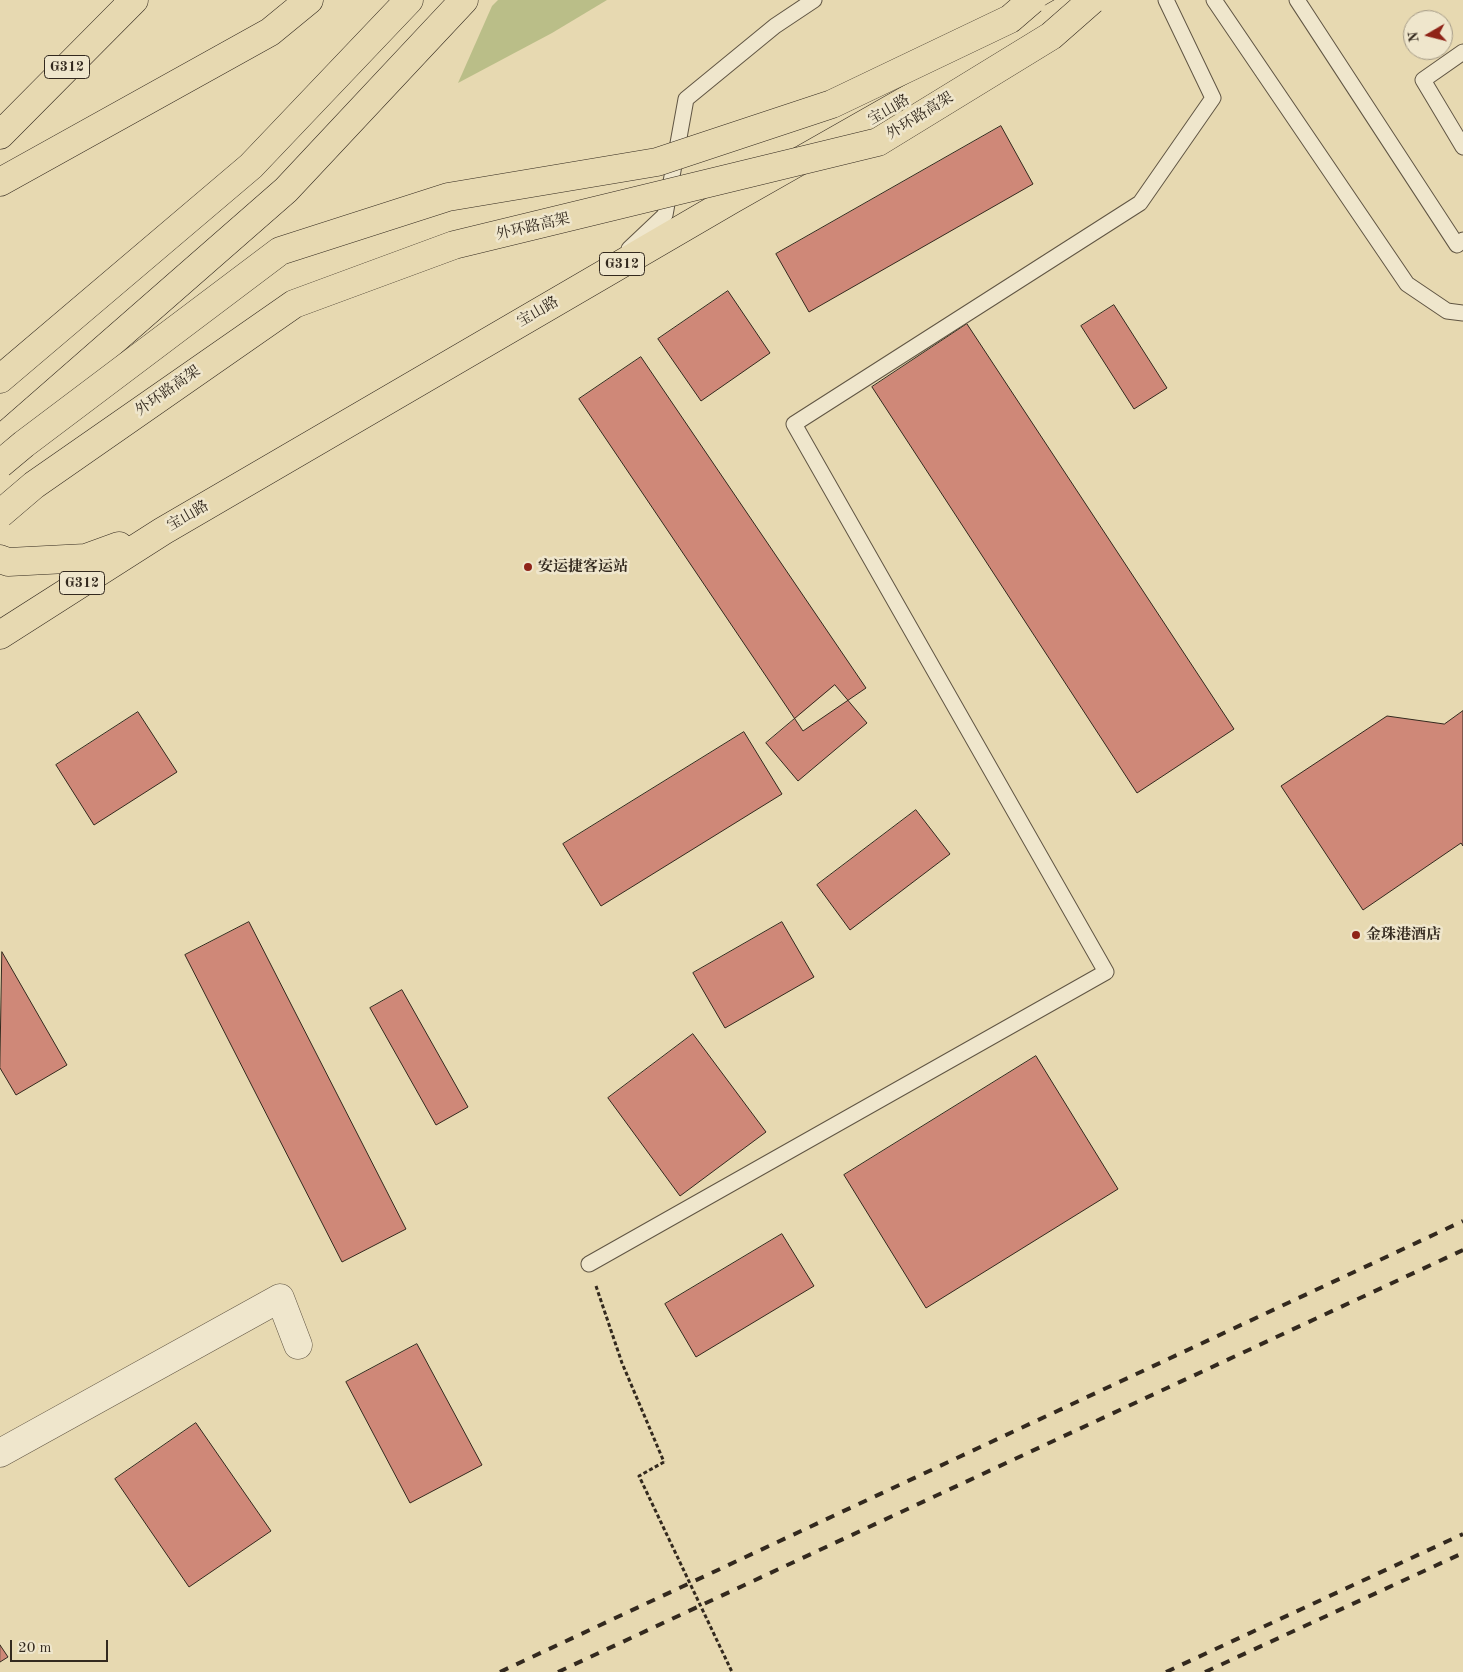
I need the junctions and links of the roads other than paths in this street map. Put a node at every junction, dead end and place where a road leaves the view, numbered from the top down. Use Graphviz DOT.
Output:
graph roads {
  1 [pos="134,0"];
  2 [pos="309,0"];
  3 [pos="409,0"];
  4 [pos="464,0"];
  5 [pos="814,0"];
  6 [pos="1032,0"];
  7 [pos="1083,0"];
  8 [pos="1092,0"];
  9 [pos="1166,0"];
  10 [pos="1214,0"];
  11 [pos="1297,0"];
  12 [pos="1463,52"];
  13 [pos="0,135"];
  14 [pos="1463,147"];
  15 [pos="0,182"];
  16 [pos="1463,240"];
  17 [pos="598,277"];
  18 [pos="1463,313"];
  19 [pos="0,379"];
  20 [pos="0,440"];
  21 [pos="0,464"];
  22 [pos="0,514"];
  23 [pos="163,531"];
  24 [pos="4,561"];
  25 [pos="0,635"];
  26 [pos="589,1264"];
  27 [pos="298,1345"];
  28 [pos="0,1453"];
  1 -- 13 [label="main road, G312"];
  2 -- 15 [label="main road"];
  3 -- 19 [label="main road"];
  4 -- 20 [label="main road"];
  5 -- 17 [label="lane"];
  6 -- 21 [label="main road, bridge"];
  7 -- 17 [label="main road, 宝山路 / G312"];
  8 -- 22 [label="main road, 外环路高架, bridge"];
  9 -- 26 [label="lane"];
  10 -- 18 [label="lane"];
  11 -- 16 [label="lane"];
  12 -- 14 [label="lane"];
  17 -- 23 [label="main road, 宝山路 / G312"];
  23 -- 24 [label="main road"];
  23 -- 25 [label="main road, 宝山路 / G312"];
  27 -- 28 [label="street"];
}
